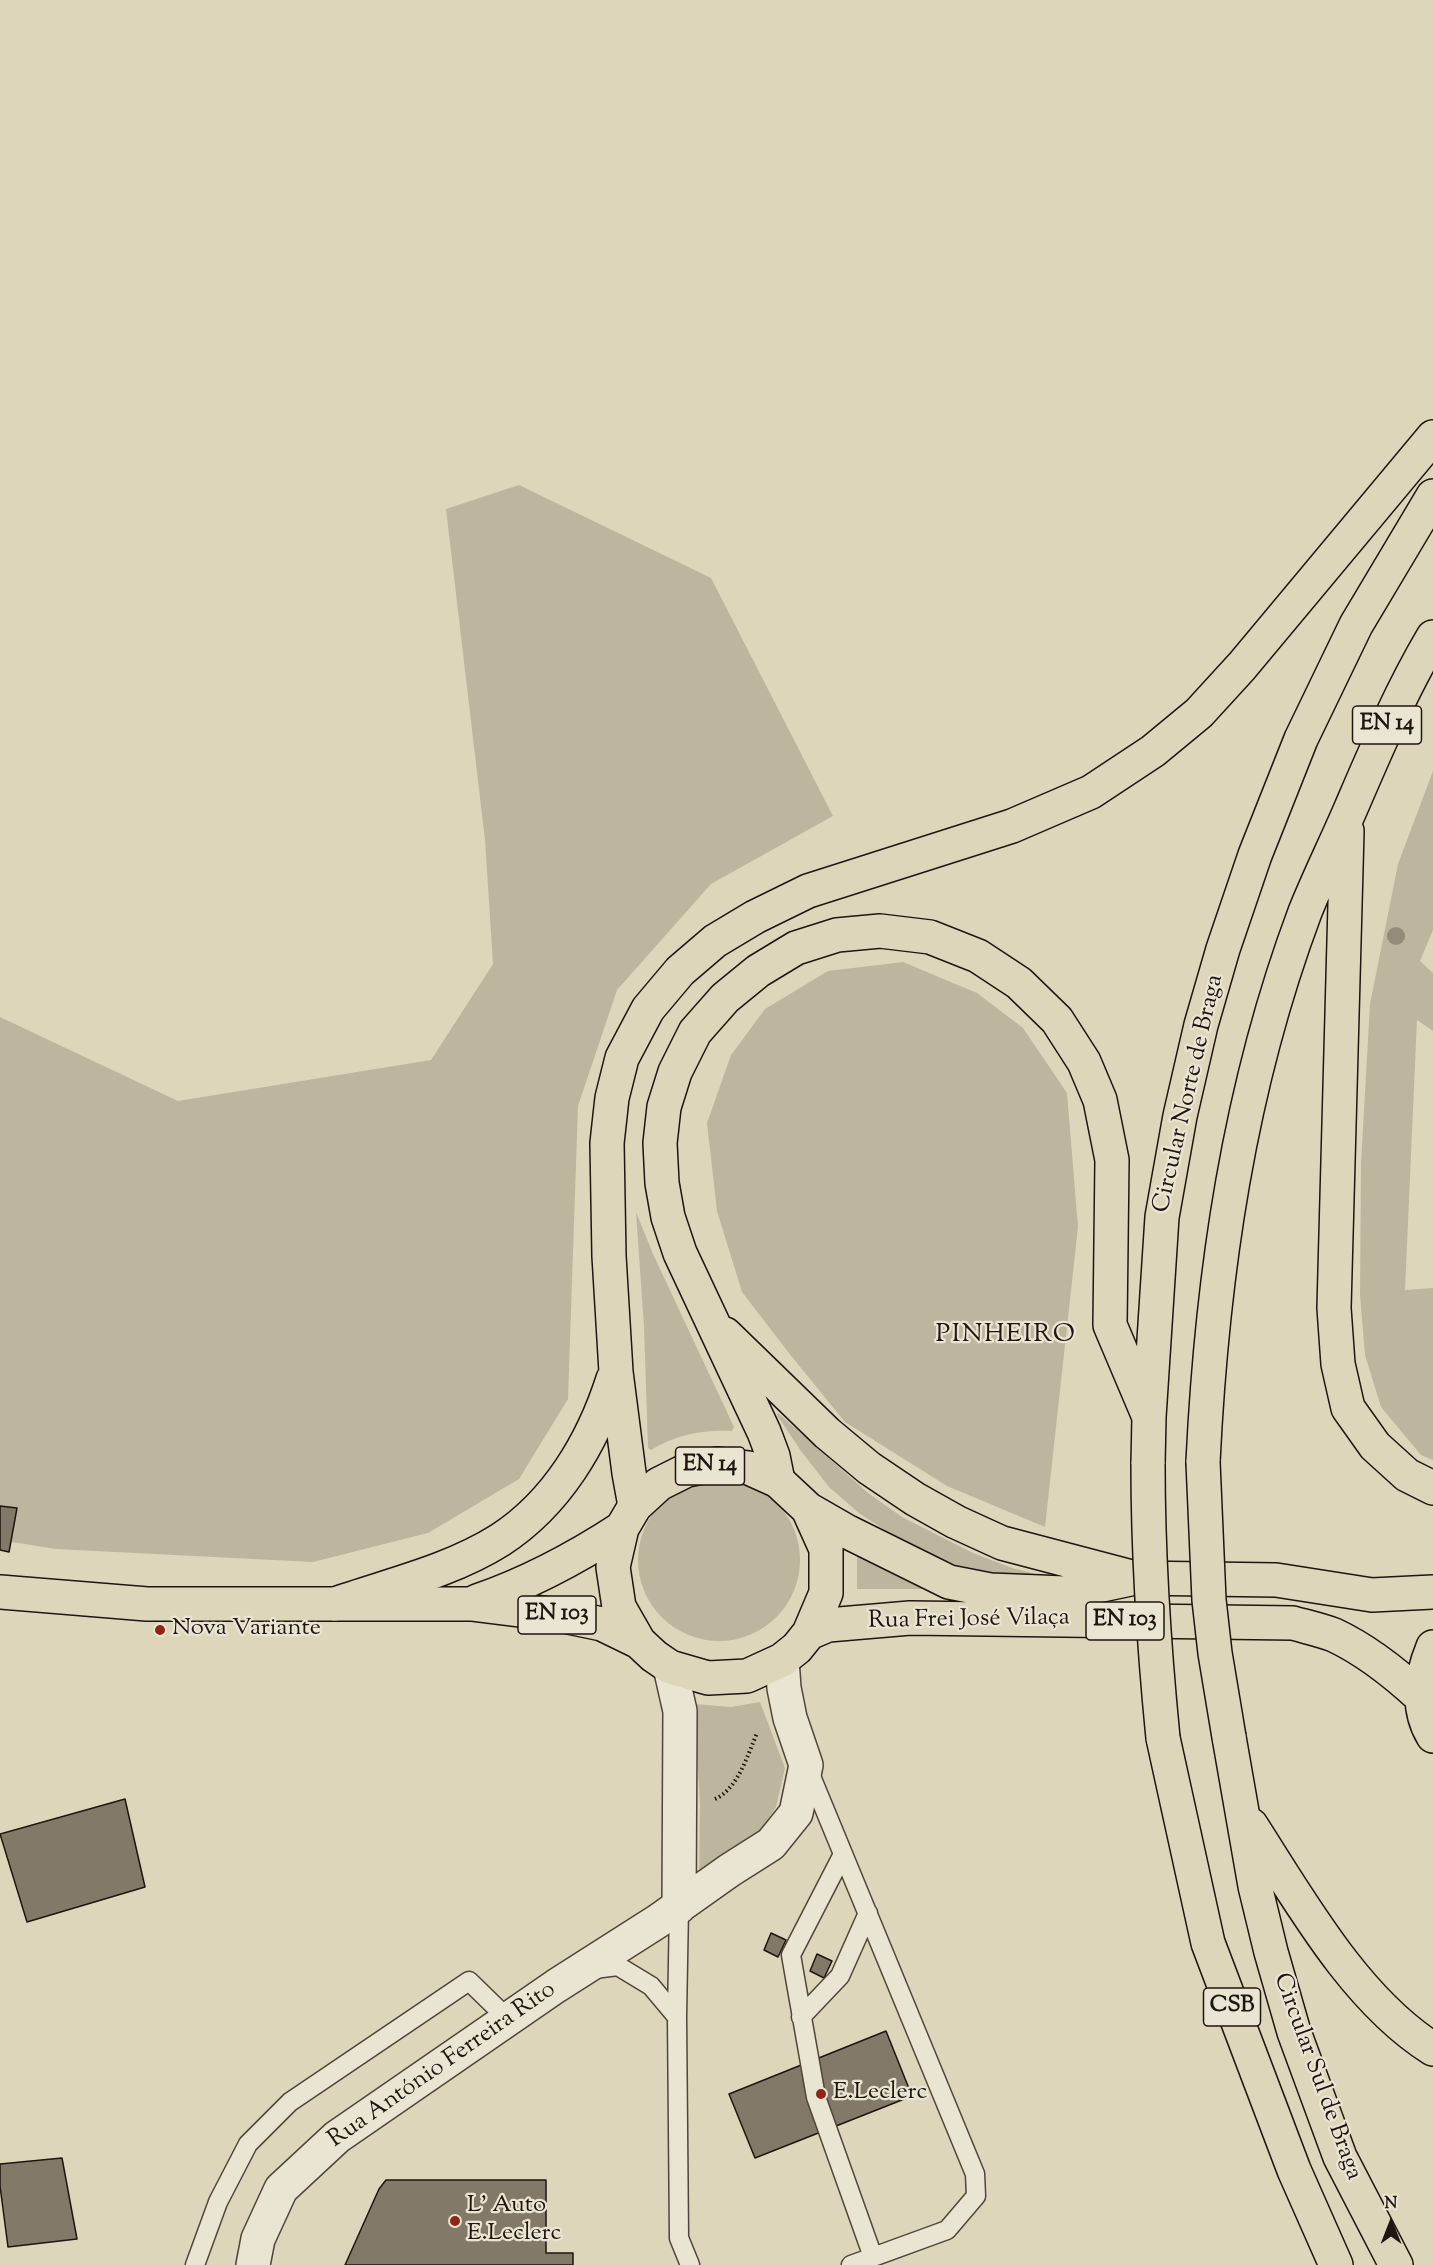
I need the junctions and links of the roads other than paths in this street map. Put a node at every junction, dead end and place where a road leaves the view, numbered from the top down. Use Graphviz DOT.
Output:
graph roads {
  1 [pos="1433,437"];
  2 [pos="1433,496"];
  3 [pos="1433,637"];
  4 [pos="1347,816"];
  5 [pos="711,1321"];
  6 [pos="616,1372"];
  7 [pos="1149,1417"];
  8 [pos="778,1481"];
  9 [pos="1433,1488"];
  10 [pos="808,1509"];
  11 [pos="629,1517"];
  12 [pos="1135,1578"];
  13 [pos="0,1592"];
  14 [pos="1433,1592"];
  15 [pos="335,1604"];
  16 [pos="471,1604"];
  17 [pos="809,1633"];
  18 [pos="639,1642"];
  19 [pos="1433,1647"];
  20 [pos="782,1660"];
  21 [pos="670,1667"];
  22 [pos="1421,1697"];
  23 [pos="1433,1736"];
  24 [pos="1163,1738"];
  25 [pos="806,1765"];
  26 [pos="1242,1810"];
  27 [pos="843,1854"];
  28 [pos="678,1907"];
  29 [pos="868,1913"];
  30 [pos="583,1970"];
  31 [pos="677,2017"];
  32 [pos="801,2017"];
  33 [pos="508,2020"];
  34 [pos="1433,2049"];
  35 [pos="873,2257"];
  36 [pos="195,2265"];
  37 [pos="253,2265"];
  38 [pos="690,2265"];
  39 [pos="851,2265"];
  40 [pos="1336,2265"];
  41 [pos="1396,2265"];
  1 -- 6 [label="main road"];
  2 -- 7 [label="main road, Circular Norte de Braga"];
  3 -- 4 [label="main road, EN 14"];
  4 -- 9 [label="main road"];
  4 -- 26 [label="main road, bridge"];
  5 -- 7 [label="main road"];
  5 -- 8 [label="main road"];
  5 -- 12 [label="main road"];
  6 -- 11 [label="main road"];
  6 -- 15 [label="main road"];
  7 -- 24 [label="main road, Circular Norte de Braga, bridge"];
  8 -- 10 [label="main road, Rua Frei José Vilaça / EN 14"];
  8 -- 11 [label="main road, Rua Frei José Vilaça / EN 14"];
  10 -- 12 [label="main road, Rua Frei José Vilaça / EN 103"];
  10 -- 17 [label="main road, Rua Frei José Vilaça"];
  11 -- 16 [label="main road, Rua Frei José Vilaça / EN 103"];
  11 -- 18 [label="main road, Rua Frei José Vilaça / EN 103"];
  12 -- 14 [label="main road, Rua Frei José Vilaça / EN 103"];
  13 -- 15 [label="main road, Rua Frei José Vilaça / EN 103"];
  15 -- 16 [label="main road, Rua Frei José Vilaça / EN 103"];
  16 -- 18 [label="main road, Rua Frei José Vilaça / EN 103"];
  17 -- 20 [label="main road, EN 103"];
  17 -- 22 [label="main road, Rua Frei José Vilaça / EN 103"];
  18 -- 21 [label="main road, Rua Frei José Vilaça / EN 103"];
  19 -- 22 [label="main road"];
  20 -- 21 [label="main road, Rua Frei José Vilaça / EN 103"];
  20 -- 25 [label="street"];
  21 -- 28 [label="street"];
  22 -- 23 [label="main road"];
  24 -- 40 [label="main road, Circular Sul de Braga / CSB"];
  25 -- 27 [label="lane"];
  25 -- 28 [label="street, Rua António Ferreira Rito"];
  26 -- 34 [label="main road"];
  26 -- 41 [label="main road, Circular Sul de Braga / CSB"];
  27 -- 29 [label="lane"];
  27 -- 32 [label="lane"];
  28 -- 30 [label="street, Rua António Ferreira Rito"];
  28 -- 31 [label="lane"];
  29 -- 32 [label="lane"];
  29 -- 35 [label="lane"];
  30 -- 31 [label="lane"];
  30 -- 33 [label="street, Rua António Ferreira Rito"];
  31 -- 38 [label="lane"];
  32 -- 35 [label="lane"];
  33 -- 36 [label="lane"];
  33 -- 37 [label="street, Rua António Ferreira Rito"];
  35 -- 39 [label="lane"];
}
